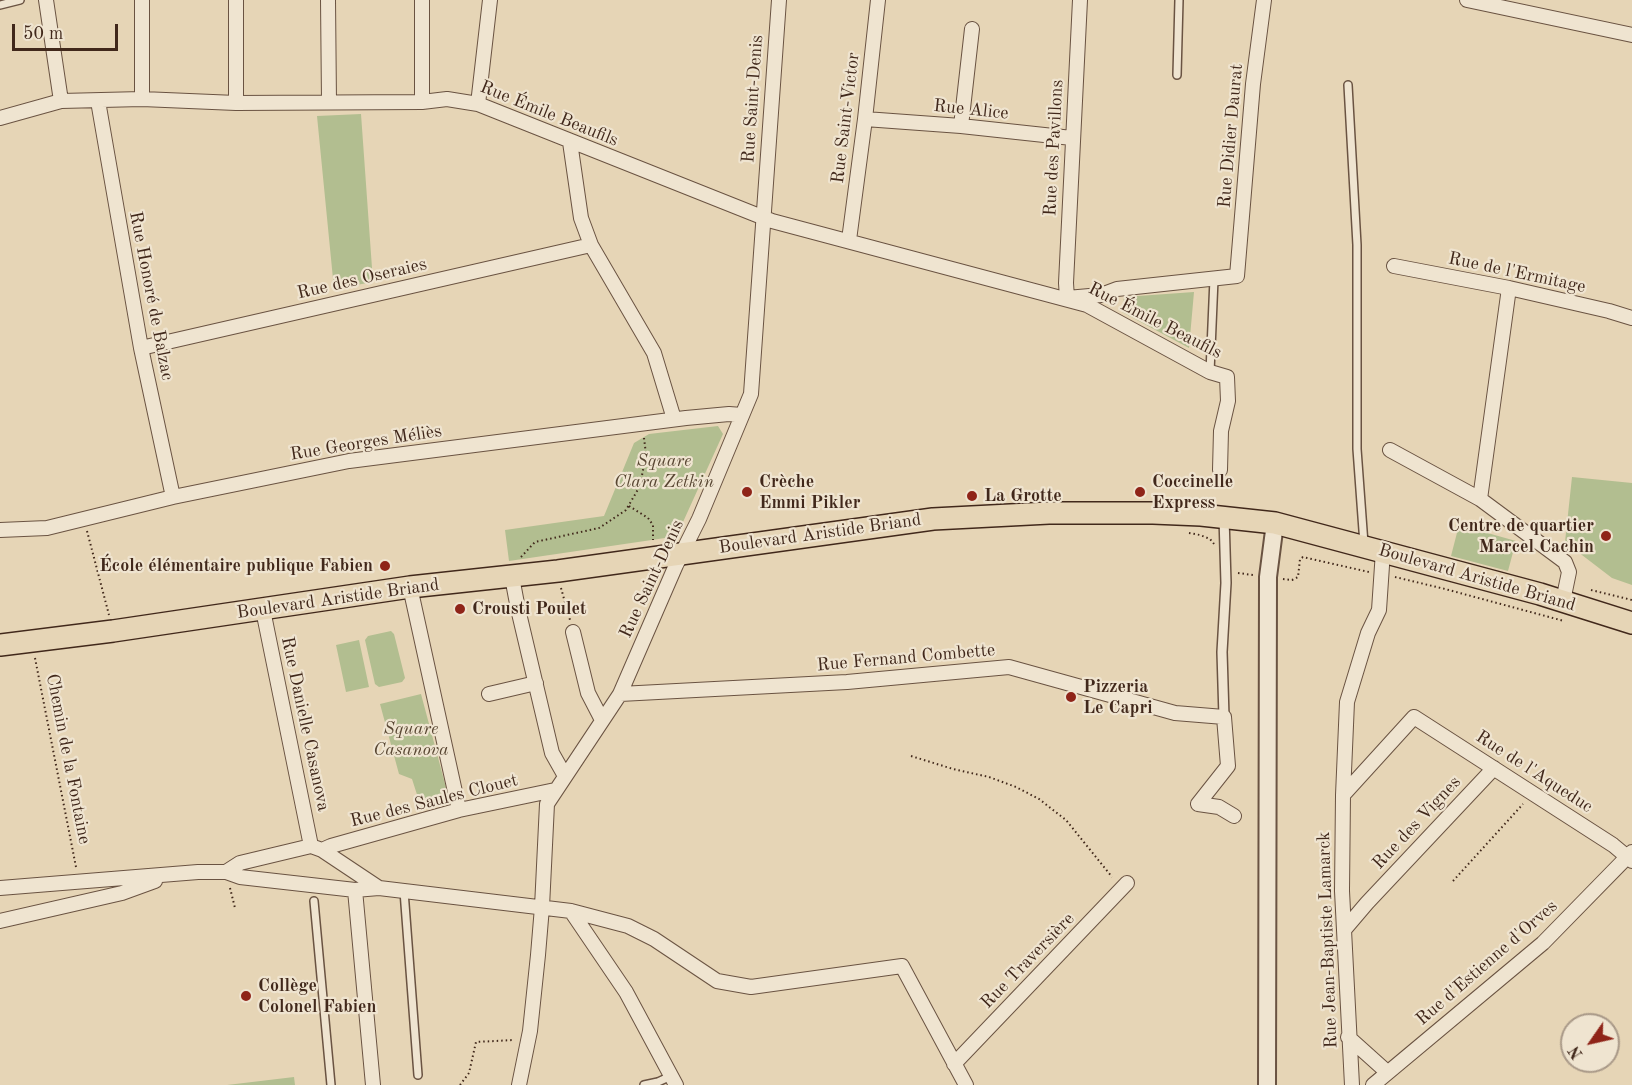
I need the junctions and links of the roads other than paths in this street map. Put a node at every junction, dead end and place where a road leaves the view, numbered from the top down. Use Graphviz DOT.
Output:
graph roads {
  1 [pos="20,0"];
  2 [pos="46,0"];
  3 [pos="142,0"];
  4 [pos="236,0"];
  5 [pos="328,0"];
  6 [pos="422,0"];
  7 [pos="490,0"];
  8 [pos="778,0"];
  9 [pos="878,0"];
  10 [pos="1080,0"];
  11 [pos="1179,0"];
  12 [pos="1264,0"];
  13 [pos="1467,0"];
  14 [pos="0,5"];
  15 [pos="972,29"];
  16 [pos="1632,35"];
  17 [pos="1177,75"];
  18 [pos="1348,85"];
  19 [pos="142,99"];
  20 [pos="61,101"];
  21 [pos="98,101"];
  22 [pos="328,101"];
  23 [pos="422,102"];
  24 [pos="236,103"];
  25 [pos="478,104"];
  26 [pos="0,118"];
  27 [pos="865,119"];
  28 [pos="961,126"];
  29 [pos="1072,138"];
  30 [pos="570,142"];
  31 [pos="762,217"];
  32 [pos="849,240"];
  33 [pos="591,245"];
  34 [pos="1394,266"];
  35 [pos="1237,276"];
  36 [pos="1214,279"];
  37 [pos="1509,288"];
  38 [pos="1066,298"];
  39 [pos="1632,318"];
  40 [pos="141,348"];
  41 [pos="1210,372"];
  42 [pos="742,416"];
  43 [pos="674,419"];
  44 [pos="1390,450"];
  45 [pos="1220,470"];
  46 [pos="173,497"];
  47 [pos="1480,499"];
  48 [pos="1224,517"];
  49 [pos="1275,523"];
  50 [pos="0,530"];
  51 [pos="1374,549"];
  52 [pos="682,552"];
  53 [pos="509,577"];
  54 [pos="410,587"];
  55 [pos="1563,601"];
  56 [pos="263,610"];
  57 [pos="1632,623"];
  58 [pos="573,632"];
  59 [pos="0,645"];
  60 [pos="536,683"];
  61 [pos="489,694"];
  62 [pos="620,694"];
  63 [pos="1224,717"];
  64 [pos="602,720"];
  65 [pos="1494,768"];
  66 [pos="565,776"];
  67 [pos="555,790"];
  68 [pos="1343,795"];
  69 [pos="459,810"];
  70 [pos="1234,816"];
  71 [pos="317,848"];
  72 [pos="1630,857"];
  73 [pos="235,871"];
  74 [pos="172,875"];
  75 [pos="1124,886"];
  76 [pos="0,888"];
  77 [pos="379,888"];
  78 [pos="355,890"];
  79 [pos="404,891"];
  80 [pos="1342,891"];
  81 [pos="314,901"];
  82 [pos="1367,903"];
  83 [pos="542,907"];
  84 [pos="571,911"];
  85 [pos="0,921"];
  86 [pos="1344,930"];
  87 [pos="1348,1037"];
  88 [pos="954,1064"];
  89 [pos="1387,1072"];
  90 [pos="418,1075"];
  91 [pos="673,1080"];
  92 [pos="331,1085"];
  93 [pos="373,1085"];
  94 [pos="519,1085"];
  95 [pos="644,1085"];
  96 [pos="966,1085"];
  97 [pos="1267,1085"];
  98 [pos="1352,1085"];
  99 [pos="1373,1085"];
  1 -- 14 [label="lane"];
  2 -- 20 [label="street"];
  3 -- 19 [label="street"];
  4 -- 24 [label="street"];
  5 -- 22 [label="street"];
  6 -- 23 [label="street"];
  7 -- 25 [label="street"];
  8 -- 31 [label="street, Rue Saint-Denis"];
  9 -- 27 [label="street, Rue Saint-Victor"];
  10 -- 29 [label="street, Rue des Pavillons"];
  11 -- 17 [label="lane"];
  12 -- 35 [label="street, Rue Didier Daurat"];
  13 -- 16 [label="street"];
  15 -- 28 [label="street"];
  18 -- 51 [label="lane"];
  19 -- 21 [label="street, Rue Émile Beaufils"];
  19 -- 24 [label="street, Rue Émile Beaufils"];
  20 -- 21 [label="street, Rue Émile Beaufils"];
  20 -- 26 [label="street, Rue Émile Beaufils"];
  21 -- 40 [label="street, Rue Honoré de Balzac"];
  22 -- 23 [label="street, Rue Émile Beaufils"];
  22 -- 24 [label="street, Rue Émile Beaufils"];
  23 -- 25 [label="street, Rue Émile Beaufils"];
  25 -- 30 [label="street, Rue Émile Beaufils"];
  27 -- 28 [label="street, Rue Alice"];
  27 -- 32 [label="street, Rue Saint-Victor"];
  28 -- 29 [label="street, Rue Alice"];
  29 -- 38 [label="street, Rue des Pavillons"];
  30 -- 31 [label="street, Rue Émile Beaufils"];
  30 -- 33 [label="street"];
  31 -- 32 [label="street, Rue Émile Beaufils"];
  31 -- 42 [label="street, Rue Saint-Denis"];
  32 -- 38 [label="street, Rue Émile Beaufils"];
  33 -- 40 [label="street, Rue des Oseraies"];
  33 -- 43 [label="street"];
  34 -- 37 [label="street, Rue de l'Ermitage"];
  35 -- 36 [label="street, Rue Émile Beaufils"];
  36 -- 38 [label="street, Rue Émile Beaufils"];
  36 -- 41 [label="lane"];
  37 -- 39 [label="street, Rue de l'Ermitage"];
  37 -- 47 [label="street"];
  38 -- 41 [label="street, Rue Émile Beaufils"];
  40 -- 46 [label="street, Rue Honoré de Balzac"];
  41 -- 45 [label="street, Rue Émile Beaufils"];
  42 -- 43 [label="street, Rue Georges Méliès"];
  42 -- 52 [label="street, Rue Saint-Denis"];
  43 -- 46 [label="street, Rue Georges Méliès"];
  44 -- 47 [label="street"];
  46 -- 50 [label="street, Rue Georges Méliès"];
  47 -- 55 [label="street"];
  48 -- 49 [label="main road, Boulevard Aristide Briand"];
  48 -- 52 [label="main road, Boulevard Aristide Briand"];
  48 -- 63 [label="street"];
  49 -- 51 [label="main road, Boulevard Aristide Briand"];
  49 -- 97 [label="street"];
  51 -- 55 [label="main road, Boulevard Aristide Briand"];
  51 -- 68 [label="street, Rue Jean-Baptiste Lamarck"];
  52 -- 53 [label="main road, Boulevard Aristide Briand"];
  52 -- 62 [label="street, Rue Saint-Denis"];
  53 -- 54 [label="main road, Boulevard Aristide Briand"];
  53 -- 60 [label="street"];
  54 -- 56 [label="main road, Boulevard Aristide Briand"];
  54 -- 69 [label="street"];
  55 -- 57 [label="main road, Boulevard Aristide Briand"];
  56 -- 59 [label="main road, Boulevard Aristide Briand"];
  56 -- 71 [label="street, Rue Danielle Casanova"];
  58 -- 64 [label="street"];
  60 -- 61 [label="street"];
  60 -- 66 [label="street"];
  62 -- 63 [label="street, Rue Fernand Combette"];
  62 -- 64 [label="street, Rue Saint-Denis"];
  63 -- 70 [label="street"];
  64 -- 66 [label="street, Rue Saint-Denis"];
  65 -- 68 [label="street, Rue de l'Aqueduc"];
  65 -- 72 [label="street, Rue de l'Aqueduc"];
  65 -- 82 [label="street, Rue des Vignes"];
  66 -- 67 [label="street, Rue Saint-Denis"];
  67 -- 69 [label="street, Rue des Saules Clouet"];
  67 -- 83 [label="street, Rue Saint-Denis"];
  68 -- 80 [label="street, Rue Jean-Baptiste Lamarck"];
  69 -- 71 [label="street, Rue des Saules Clouet"];
  71 -- 73 [label="street, Rue des Saules Clouet"];
  71 -- 77 [label="street"];
  72 -- 89 [label="street, Rue d'Estienne d'Orves"];
  73 -- 74 [label="street"];
  73 -- 78 [label="street"];
  74 -- 76 [label="street"];
  74 -- 85 [label="street"];
  75 -- 88 [label="street, Rue Traversière"];
  77 -- 78 [label="street"];
  77 -- 79 [label="street"];
  78 -- 93 [label="street"];
  79 -- 83 [label="street"];
  79 -- 90 [label="lane"];
  80 -- 82 [label="street"];
  80 -- 86 [label="street, Rue Jean-Baptiste Lamarck"];
  81 -- 92 [label="lane"];
  82 -- 86 [label="street, Rue des Vignes"];
  83 -- 84 [label="street"];
  83 -- 94 [label="street, Rue Saint-Denis"];
  84 -- 88 [label="street"];
  84 -- 91 [label="street"];
  86 -- 87 [label="street, Rue Jean-Baptiste Lamarck"];
  87 -- 89 [label="street"];
  87 -- 98 [label="street, Rue Jean-Baptiste Lamarck"];
  88 -- 96 [label="street"];
  89 -- 99 [label="street, Rue d'Estienne d'Orves"];
  91 -- 95 [label="lane"];
}
